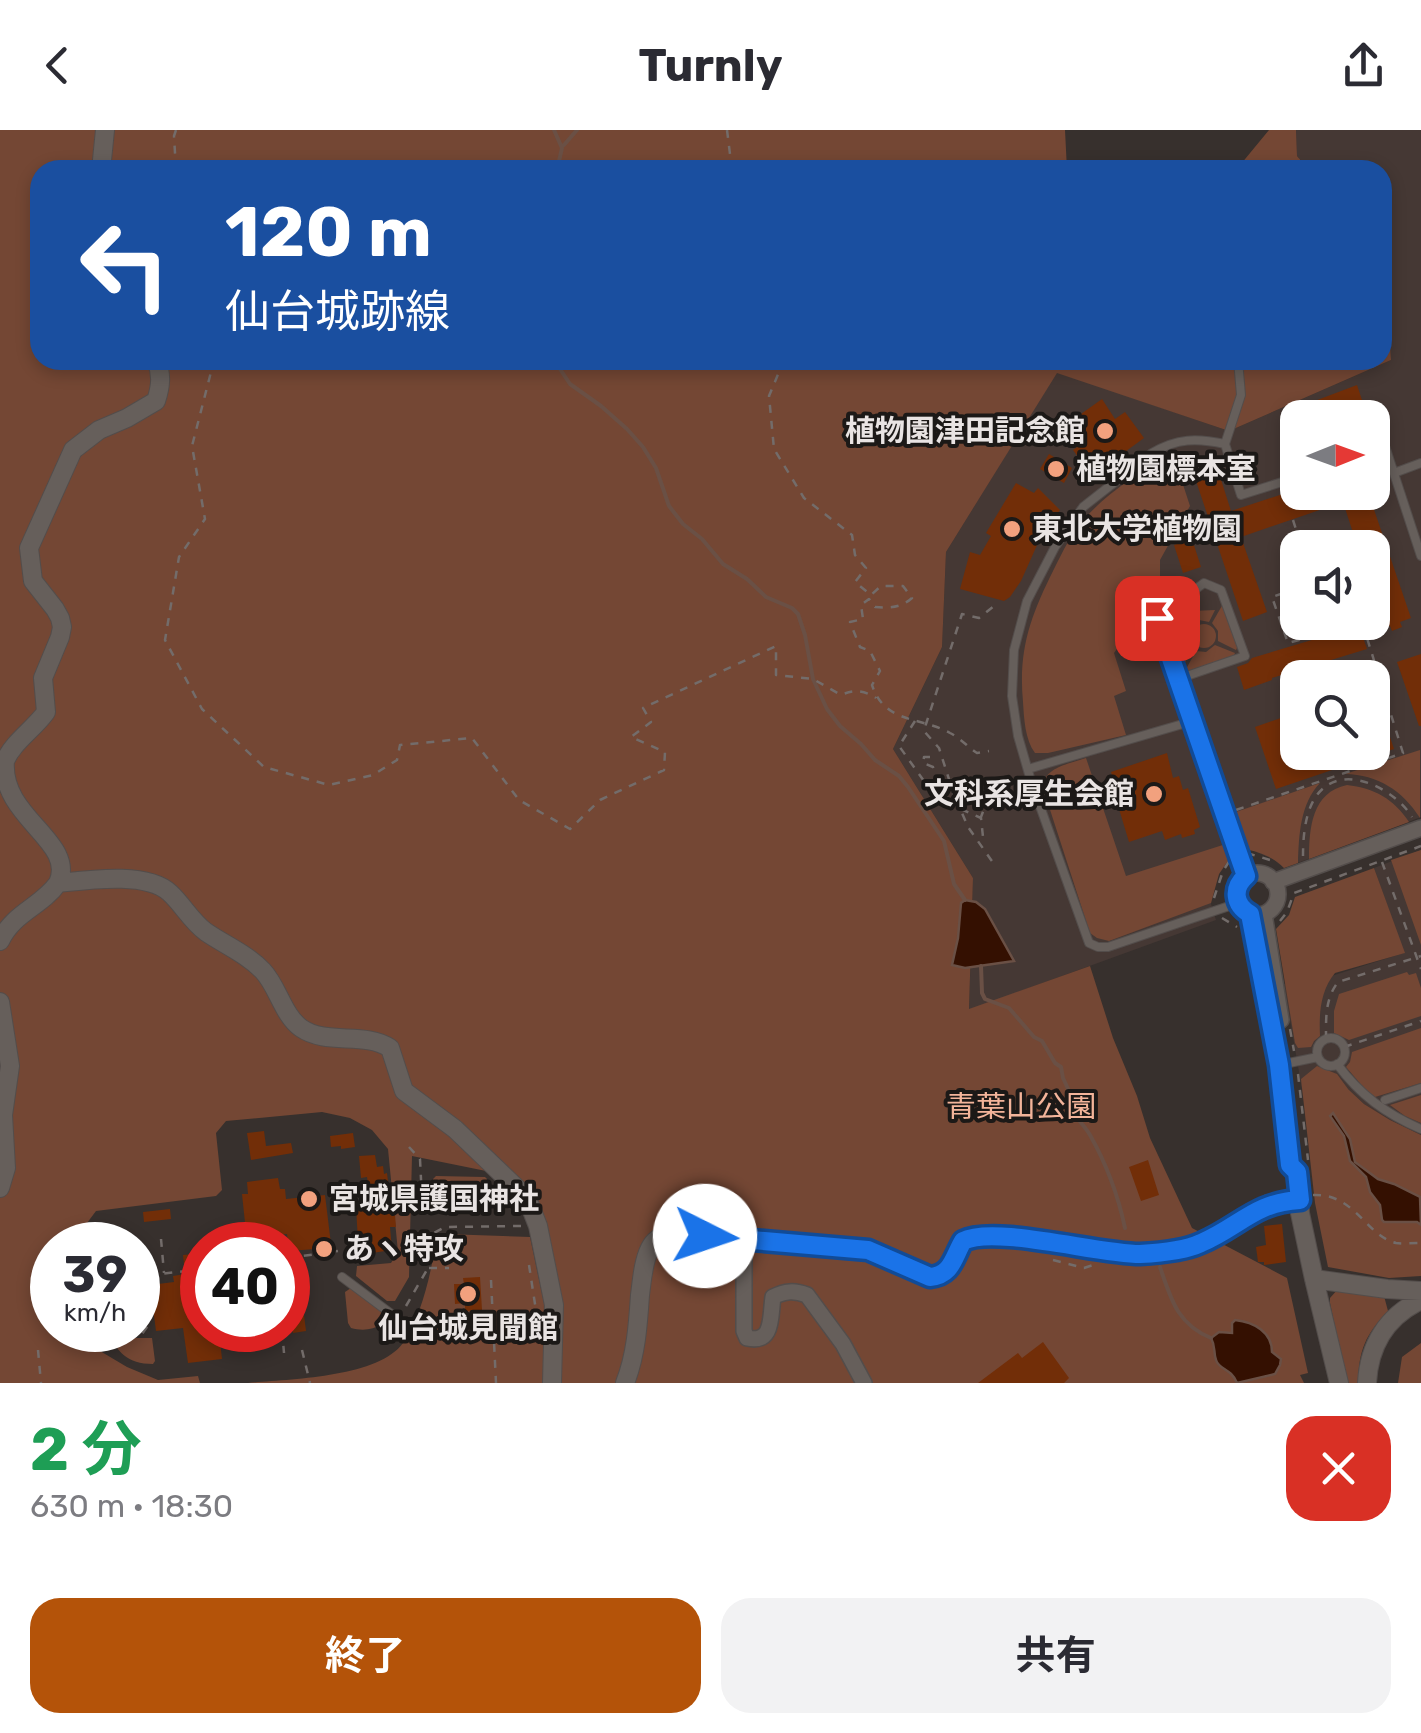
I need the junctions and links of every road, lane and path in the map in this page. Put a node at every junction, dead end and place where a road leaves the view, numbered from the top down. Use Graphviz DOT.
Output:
graph roads {
  1 [pos="105,130"];
  2 [pos="176,130"];
  3 [pos="727,130"];
  4 [pos="101,160"];
  5 [pos="175,160"];
  6 [pos="731,160"];
  7 [pos="160,370"];
  8 [pos="210,370"];
  9 [pos="780,370"];
  10 [pos="1239,370"];
  11 [pos="1224,444"];
  12 [pos="1390,461"];
  13 [pos="1421,463"];
  14 [pos="1394,473"];
  15 [pos="1280,483"];
  16 [pos="1293,520"];
  17 [pos="1296,530"];
  18 [pos="1421,556"];
  19 [pos="1280,594"];
  20 [pos="870,597"];
  21 [pos="994,606"];
  22 [pos="1280,620"];
  23 [pos="1368,640"];
  24 [pos="1178,679"];
  25 [pos="876,698"];
  26 [pos="916,720"];
  27 [pos="1193,720"];
  28 [pos="926,724"];
  29 [pos="989,750"];
  30 [pos="930,757"];
  31 [pos="922,763"];
  32 [pos="1028,769"];
  33 [pos="1335,770"];
  34 [pos="920,775"];
  35 [pos="1338,778"];
  36 [pos="976,781"];
  37 [pos="942,794"];
  38 [pos="956,798"];
  39 [pos="960,809"];
  40 [pos="1224,814"];
  41 [pos="981,818"];
  42 [pos="1419,830"];
  43 [pos="979,841"];
  44 [pos="1421,846"];
  45 [pos="1231,858"];
  46 [pos="1381,861"];
  47 [pos="1304,863"];
  48 [pos="994,864"];
  49 [pos="1246,876"];
  50 [pos="58,883"];
  51 [pos="1275,887"];
  52 [pos="1214,899"];
  53 [pos="1256,914"];
  54 [pos="0,940"];
  55 [pos="1419,956"];
  56 [pos="1421,969"];
  57 [pos="0,1002"];
  58 [pos="1421,1021"];
  59 [pos="1289,1025"];
  60 [pos="1326,1039"];
  61 [pos="1344,1047"];
  62 [pos="1318,1057"];
  63 [pos="1293,1062"];
  64 [pos="1337,1064"];
  65 [pos="1421,1088"];
  66 [pos="1385,1100"];
  67 [pos="1421,1128"];
  68 [pos="409,1148"];
  69 [pos="1305,1173"];
  70 [pos="0,1188"];
  71 [pos="422,1199"];
  72 [pos="1300,1200"];
  73 [pos="538,1226"];
  74 [pos="744,1238"];
  75 [pos="160,1239"];
  76 [pos="1421,1243"];
  77 [pos="338,1251"];
  78 [pos="310,1255"];
  79 [pos="529,1264"];
  80 [pos="428,1268"];
  81 [pos="448,1268"];
  82 [pos="180,1271"];
  83 [pos="164,1273"];
  84 [pos="160,1274"];
  85 [pos="342,1277"];
  86 [pos="1314,1279"];
  87 [pos="491,1280"];
  88 [pos="1421,1291"];
  89 [pos="1421,1300"];
  90 [pos="406,1306"];
  91 [pos="398,1318"];
  92 [pos="538,1322"];
  93 [pos="38,1352"];
  94 [pos="302,1352"];
  95 [pos="42,1383"];
  96 [pos="310,1383"];
  97 [pos="496,1383"];
  98 [pos="552,1383"];
  99 [pos="625,1383"];
  100 [pos="864,1383"];
  101 [pos="1339,1383"];
  102 [pos="1366,1383"];
  1 -- 4 [label="street"];
  2 -- 5 [label="path"];
  3 -- 6 [label="path"];
  7 -- 50 [label="street"];
  8 -- 25 [label="path"];
  9 -- 20 [label="path"];
  10 -- 11 [label="lane"];
  11 -- 15 [label="lane"];
  11 -- 32 [label="lane"];
  12 -- 14 [label="lane"];
  13 -- 14 [label="lane"];
  14 -- 18 [label="lane"];
  16 -- 17 [label="path"];
  19 -- 22 [label="path"];
  20 -- 20 [label="path"];
  20 -- 25 [label="path"];
  21 -- 28 [label="path"];
  23 -- 35 [label="path"];
  24 -- 24 [label="lane"];
  24 -- 27 [label="lane"];
  25 -- 26 [label="path"];
  26 -- 28 [label="path"];
  26 -- 34 [label="path"];
  27 -- 32 [label="lane"];
  27 -- 40 [label="lane"];
  28 -- 29 [label="path"];
  28 -- 38 [label="path"];
  30 -- 31 [label="path"];
  31 -- 34 [label="path"];
  31 -- 37 [label="path"];
  32 -- 53 [label="lane"];
  33 -- 35 [label="path"];
  34 -- 37 [label="path"];
  35 -- 40 [label="path"];
  35 -- 42 [label="path"];
  35 -- 47 [label="path"];
  36 -- 41 [label="path"];
  37 -- 38 [label="path"];
  38 -- 39 [label="path"];
  39 -- 41 [label="path"];
  39 -- 43 [label="path"];
  40 -- 49 [label="lane"];
  41 -- 43 [label="path"];
  42 -- 51 [label="street"];
  43 -- 48 [label="path"];
  44 -- 46 [label="path"];
  45 -- 52 [label="path"];
  46 -- 53 [label="path"];
  46 -- 55 [label="path"];
  49 -- 51 [label="street"];
  49 -- 53 [label="street"];
  50 -- 54 [label="street"];
  50 -- 73 [label="street"];
  51 -- 53 [label="street"];
  53 -- 63 [label="street"];
  53 -- 69 [label="street"];
  55 -- 56 [label="path"];
  55 -- 60 [label="path"];
  57 -- 70 [label="street"];
  58 -- 61 [label="path"];
  59 -- 63 [label="path"];
  60 -- 61 [label="lane"];
  60 -- 62 [label="lane"];
  61 -- 64 [label="lane"];
  62 -- 63 [label="lane"];
  62 -- 64 [label="lane"];
  63 -- 69 [label="path"];
  63 -- 69 [label="street"];
  64 -- 67 [label="lane"];
  65 -- 66 [label="lane"];
  68 -- 71 [label="path"];
  69 -- 72 [label="street"];
  69 -- 76 [label="path"];
  72 -- 74 [label="street"];
  72 -- 86 [label="street"];
  73 -- 80 [label="path"];
  73 -- 98 [label="street"];
  74 -- 99 [label="street"];
  74 -- 100 [label="street"];
  75 -- 83 [label="path"];
  77 -- 78 [label="path"];
  79 -- 92 [label="path"];
  80 -- 81 [label="path"];
  80 -- 90 [label="path"];
  82 -- 83 [label="path"];
  83 -- 84 [label="path"];
  85 -- 91 [label="lane"];
  86 -- 88 [label="street"];
  86 -- 101 [label="street"];
  87 -- 97 [label="path"];
  89 -- 102 [label="street"];
  93 -- 95 [label="path"];
  94 -- 96 [label="path"];
}
